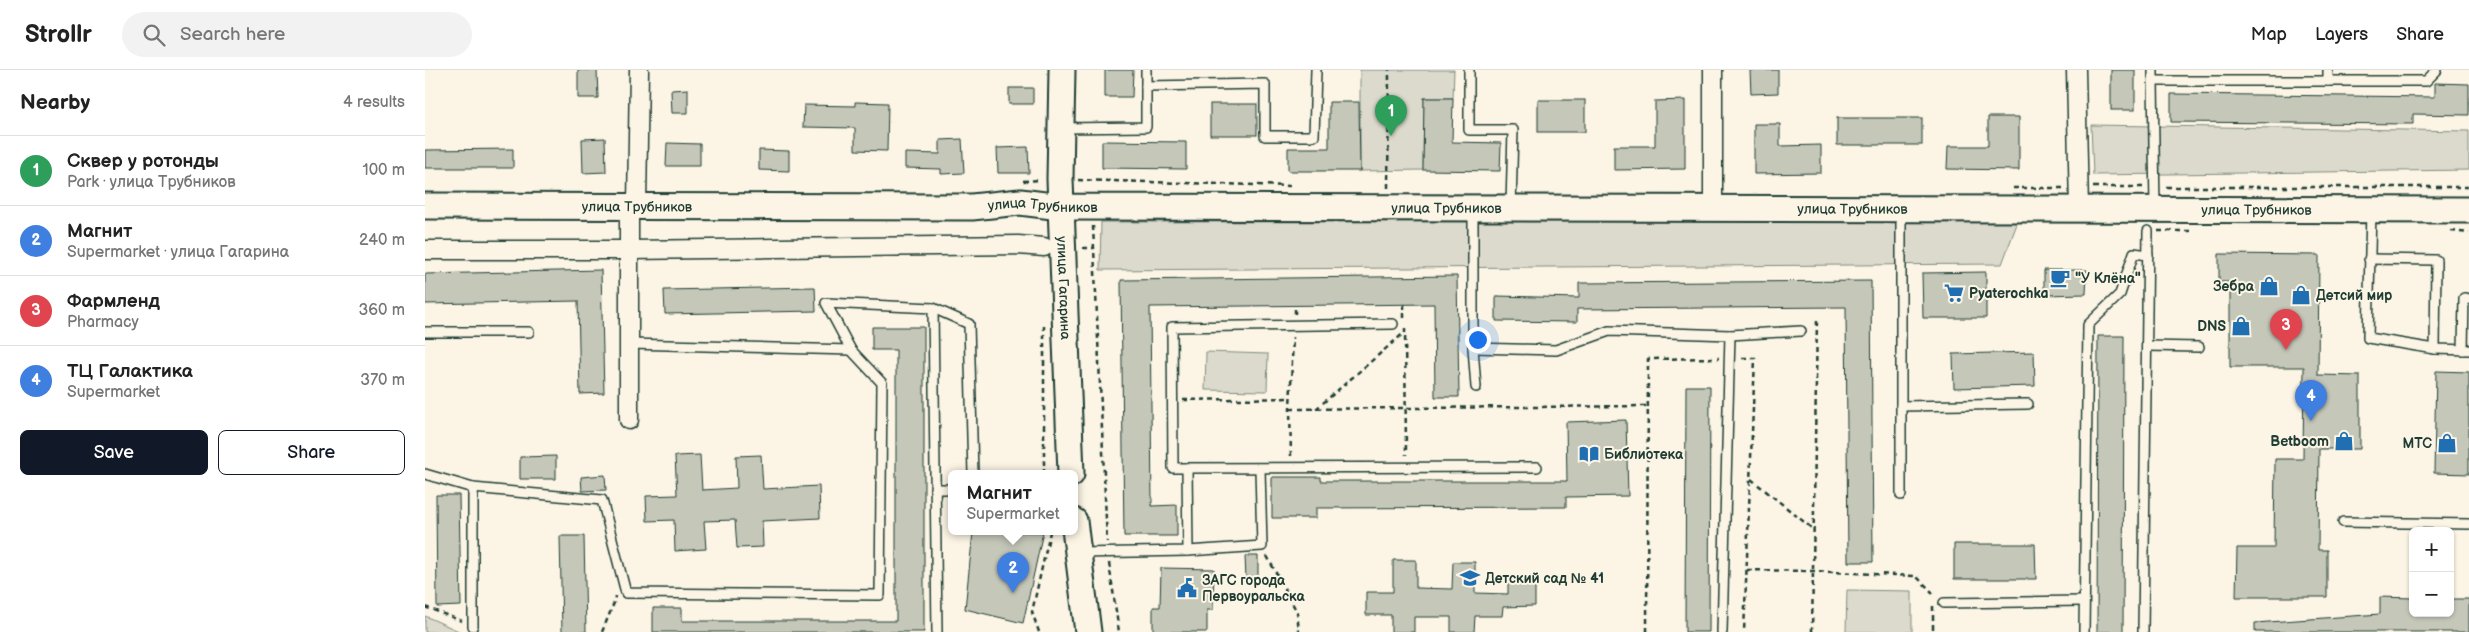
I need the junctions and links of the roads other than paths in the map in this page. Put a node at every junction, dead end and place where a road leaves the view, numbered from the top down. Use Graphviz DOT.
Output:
graph roads {
  1 [pos="639,70"];
  2 [pos="1062,70"];
  3 [pos="1146,70"];
  4 [pos="1316,70"];
  5 [pos="1469,70"];
  6 [pos="1713,70"];
  7 [pos="2076,70"];
  8 [pos="2153,70"];
  9 [pos="2329,70"];
  10 [pos="2437,70"];
  11 [pos="2153,81"];
  12 [pos="2328,81"];
  13 [pos="1146,86"];
  14 [pos="1062,128"];
  15 [pos="425,206"];
  16 [pos="633,206"];
  17 [pos="1061,207"];
  18 [pos="1473,208"];
  19 [pos="1511,208"];
  20 [pos="1713,208"];
  21 [pos="1901,209"];
  22 [pos="2079,209"];
  23 [pos="2371,210"];
  24 [pos="2469,210"];
  25 [pos="2151,220"];
  26 [pos="1044,247"];
  27 [pos="425,250"];
  28 [pos="629,250"];
  29 [pos="2148,255"];
  30 [pos="2369,259"];
  31 [pos="2469,298"];
  32 [pos="933,308"];
  33 [pos="1393,324"];
  34 [pos="1801,330"];
  35 [pos="425,332"];
  36 [pos="529,332"];
  37 [pos="1730,335"];
  38 [pos="630,344"];
  39 [pos="2147,346"];
  40 [pos="2199,346"];
  41 [pos="1473,348"];
  42 [pos="2435,349"];
  43 [pos="851,350"];
  44 [pos="2466,350"];
  45 [pos="1476,388"];
  46 [pos="2028,404"];
  47 [pos="1901,406"];
  48 [pos="629,420"];
  49 [pos="1537,467"];
  50 [pos="1187,468"];
  51 [pos="1260,469"];
  52 [pos="973,470"];
  53 [pos="1071,470"];
  54 [pos="425,474"];
  55 [pos="473,488"];
  56 [pos="935,489"];
  57 [pos="948,489"];
  58 [pos="1901,495"];
  59 [pos="2343,522"];
  60 [pos="2469,524"];
  61 [pos="1075,535"];
  62 [pos="1188,551"];
  63 [pos="1077,553"];
  64 [pos="2084,601"];
  65 [pos="1943,603"];
  66 [pos="473,626"];
  67 [pos="937,632"];
  68 [pos="1088,632"];
  69 [pos="1722,632"];
  70 [pos="2084,632"];
  71 [pos="2143,632"];
  1 -- 16 [label="street"];
  2 -- 14 [label="street, улица Гагарина"];
  3 -- 13 [label="lane"];
  4 -- 13 [label="lane"];
  5 -- 19 [label="lane"];
  6 -- 20 [label="street"];
  7 -- 22 [label="street"];
  8 -- 11 [label="lane"];
  9 -- 12 [label="lane"];
  10 -- 12 [label="lane"];
  11 -- 12 [label="lane"];
  11 -- 25 [label="lane"];
  13 -- 14 [label="lane"];
  14 -- 17 [label="street, улица Гагарина"];
  15 -- 16 [label="street, улица Трубников"];
  16 -- 17 [label="street, улица Трубников"];
  16 -- 28 [label="street"];
  17 -- 18 [label="street, улица Трубников"];
  17 -- 53 [label="street, улица Гагарина"];
  18 -- 19 [label="street, улица Трубников"];
  18 -- 41 [label="lane"];
  19 -- 20 [label="street, улица Трубников"];
  20 -- 21 [label="street, улица Трубников"];
  21 -- 22 [label="street, улица Трубников"];
  21 -- 47 [label="lane"];
  22 -- 25 [label="street, улица Трубников"];
  23 -- 24 [label="street, улица Трубников"];
  23 -- 25 [label="street, улица Трубников"];
  23 -- 30 [label="lane"];
  25 -- 29 [label="lane"];
  26 -- 28 [label="street"];
  27 -- 28 [label="street"];
  28 -- 38 [label="street"];
  29 -- 39 [label="lane"];
  29 -- 64 [label="lane"];
  30 -- 42 [label="lane"];
  30 -- 42 [label="lane"];
  31 -- 44 [label="lane"];
  32 -- 43 [label="lane"];
  32 -- 52 [label="lane"];
  32 -- 56 [label="lane"];
  33 -- 50 [label="lane"];
  34 -- 37 [label="lane"];
  35 -- 36 [label="lane"];
  37 -- 41 [label="lane"];
  37 -- 69 [label="lane"];
  38 -- 43 [label="lane"];
  38 -- 48 [label="street"];
  39 -- 40 [label="lane"];
  39 -- 71 [label="lane"];
  41 -- 45 [label="lane"];
  42 -- 44 [label="lane"];
  43 -- 55 [label="lane"];
  46 -- 47 [label="lane"];
  47 -- 58 [label="lane"];
  49 -- 51 [label="lane"];
  50 -- 51 [label="lane"];
  50 -- 62 [label="lane"];
  51 -- 62 [label="lane"];
  54 -- 55 [label="lane"];
  55 -- 66 [label="lane"];
  56 -- 57 [label="lane"];
  56 -- 67 [label="lane"];
  59 -- 60 [label="lane"];
  61 -- 63 [label="street"];
  62 -- 63 [label="lane"];
  63 -- 68 [label="street"];
  64 -- 65 [label="lane"];
  64 -- 70 [label="lane"];
}
